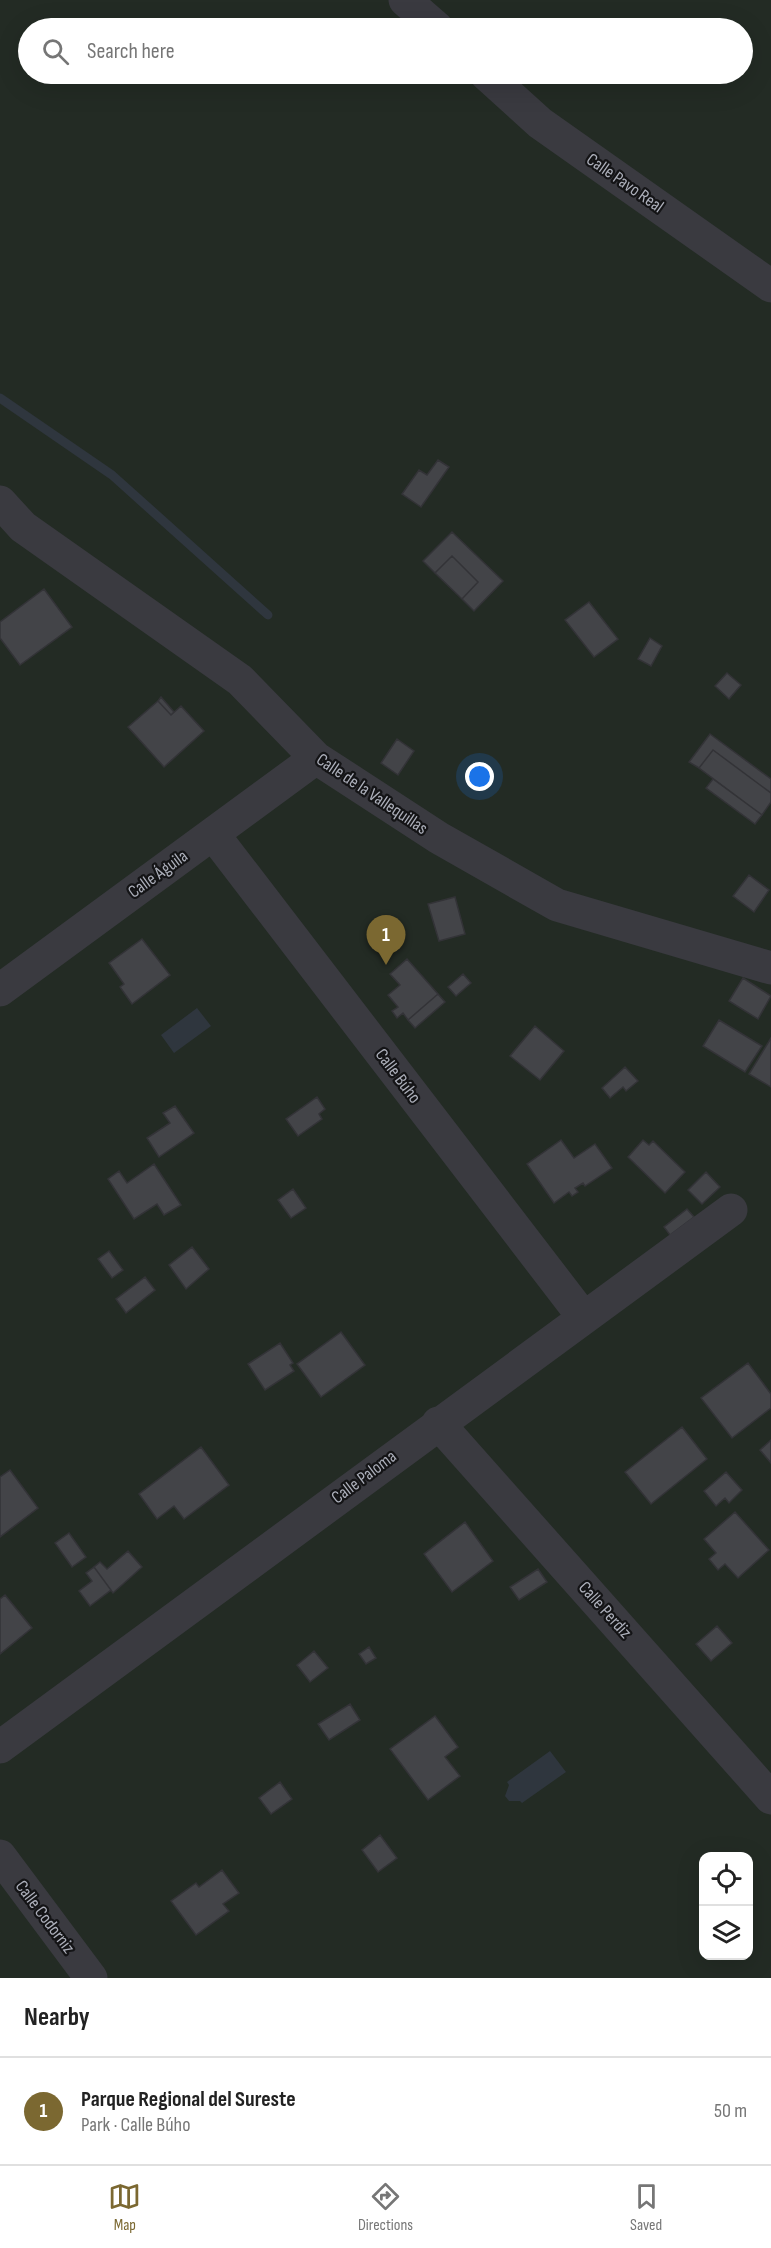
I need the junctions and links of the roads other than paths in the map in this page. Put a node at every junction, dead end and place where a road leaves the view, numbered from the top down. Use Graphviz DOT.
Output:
graph roads {
  1 [pos="497,84"];
  2 [pos="771,286"];
  3 [pos="0,502"];
  4 [pos="316,758"];
  5 [pos="213,834"];
  6 [pos="771,968"];
  7 [pos="0,990"];
  8 [pos="731,1210"];
  9 [pos="584,1318"];
  10 [pos="438,1423"];
  11 [pos="0,1747"];
  12 [pos="771,1798"];
  13 [pos="0,1856"];
  14 [pos="91,1978"];
  1 -- 2 [label="street, Calle Pavo Real"];
  3 -- 4 [label="street, Calle de la Vallequillas"];
  4 -- 5 [label="street, Calle Águila"];
  4 -- 6 [label="street, Calle de la Vallequillas"];
  5 -- 7 [label="street, Calle Águila"];
  5 -- 9 [label="street, Calle Búho"];
  8 -- 9 [label="street, Calle Paloma"];
  9 -- 10 [label="street, Calle Paloma"];
  10 -- 11 [label="street, Calle Paloma"];
  10 -- 12 [label="street, Calle Perdiz"];
  13 -- 14 [label="street, Calle Codorniz"];
}
